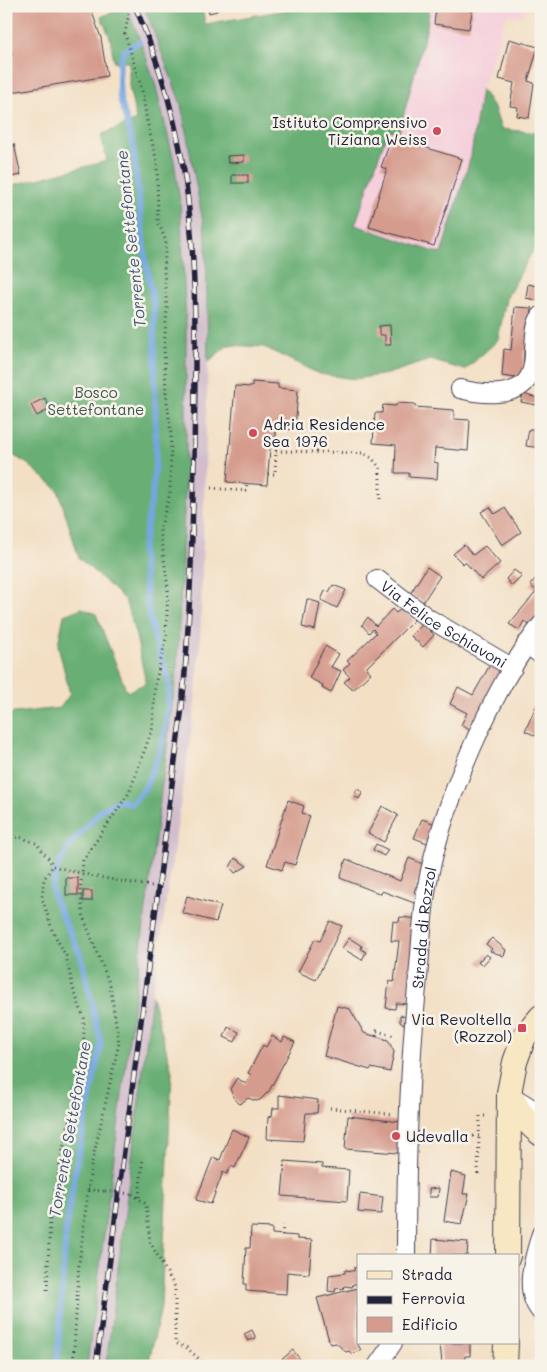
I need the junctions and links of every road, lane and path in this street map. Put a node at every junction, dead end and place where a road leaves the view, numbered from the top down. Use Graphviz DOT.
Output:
graph roads {
  1 [pos="130,6"];
  2 [pos="541,316"];
  3 [pos="460,389"];
  4 [pos="268,474"];
  5 [pos="247,483"];
  6 [pos="211,488"];
  7 [pos="380,500"];
  8 [pos="377,579"];
  9 [pos="541,625"];
  10 [pos="526,644"];
  11 [pos="541,655"];
  12 [pos="513,668"];
  13 [pos="6,837"];
  14 [pos="53,866"];
  15 [pos="82,875"];
  16 [pos="159,887"];
  17 [pos="541,1017"];
  18 [pos="509,1093"];
  19 [pos="330,1108"];
  20 [pos="541,1114"];
  21 [pos="409,1115"];
  22 [pos="486,1116"];
  23 [pos="541,1134"];
  24 [pos="479,1136"];
  25 [pos="409,1140"];
  26 [pos="143,1157"];
  27 [pos="478,1174"];
  28 [pos="88,1190"];
  29 [pos="139,1197"];
  30 [pos="283,1225"];
  31 [pos="541,1234"];
  32 [pos="282,1235"];
  33 [pos="406,1254"];
  34 [pos="508,1254"];
  35 [pos="47,1290"];
  36 [pos="541,1312"];
  37 [pos="536,1338"];
  38 [pos="392,1344"];
  39 [pos="506,1344"];
  40 [pos="73,1366"];
  41 [pos="207,1366"];
  42 [pos="377,1366"];
  43 [pos="505,1366"];
  44 [pos="537,1366"];
  1 -- 15 [label="path"];
  2 -- 3 [label="street"];
  4 -- 7 [label="path"];
  5 -- 6 [label="path"];
  8 -- 12 [label="street, Via Felice Schiavoni"];
  9 -- 10 [label="street, Strada di Rozzol"];
  10 -- 11 [label="street"];
  10 -- 12 [label="street, Strada di Rozzol"];
  12 -- 21 [label="street, Strada di Rozzol"];
  13 -- 14 [label="path"];
  14 -- 15 [label="path"];
  14 -- 35 [label="path"];
  15 -- 16 [label="path"];
  15 -- 28 [label="path"];
  17 -- 18 [label="main road"];
  18 -- 20 [label="street"];
  18 -- 23 [label="main road"];
  18 -- 34 [label="main road"];
  19 -- 21 [label="path"];
  21 -- 25 [label="street, Strada di Rozzol"];
  22 -- 24 [label="path"];
  24 -- 25 [label="path"];
  24 -- 27 [label="path"];
  25 -- 33 [label="street, Strada di Rozzol"];
  26 -- 29 [label="path"];
  28 -- 29 [label="path, bridge"];
  28 -- 40 [label="path"];
  29 -- 41 [label="path"];
  30 -- 32 [label="path"];
  31 -- 36 [label="street"];
  37 -- 44 [label="path"];
  38 -- 42 [label="street"];
  39 -- 43 [label="main road"];
}
